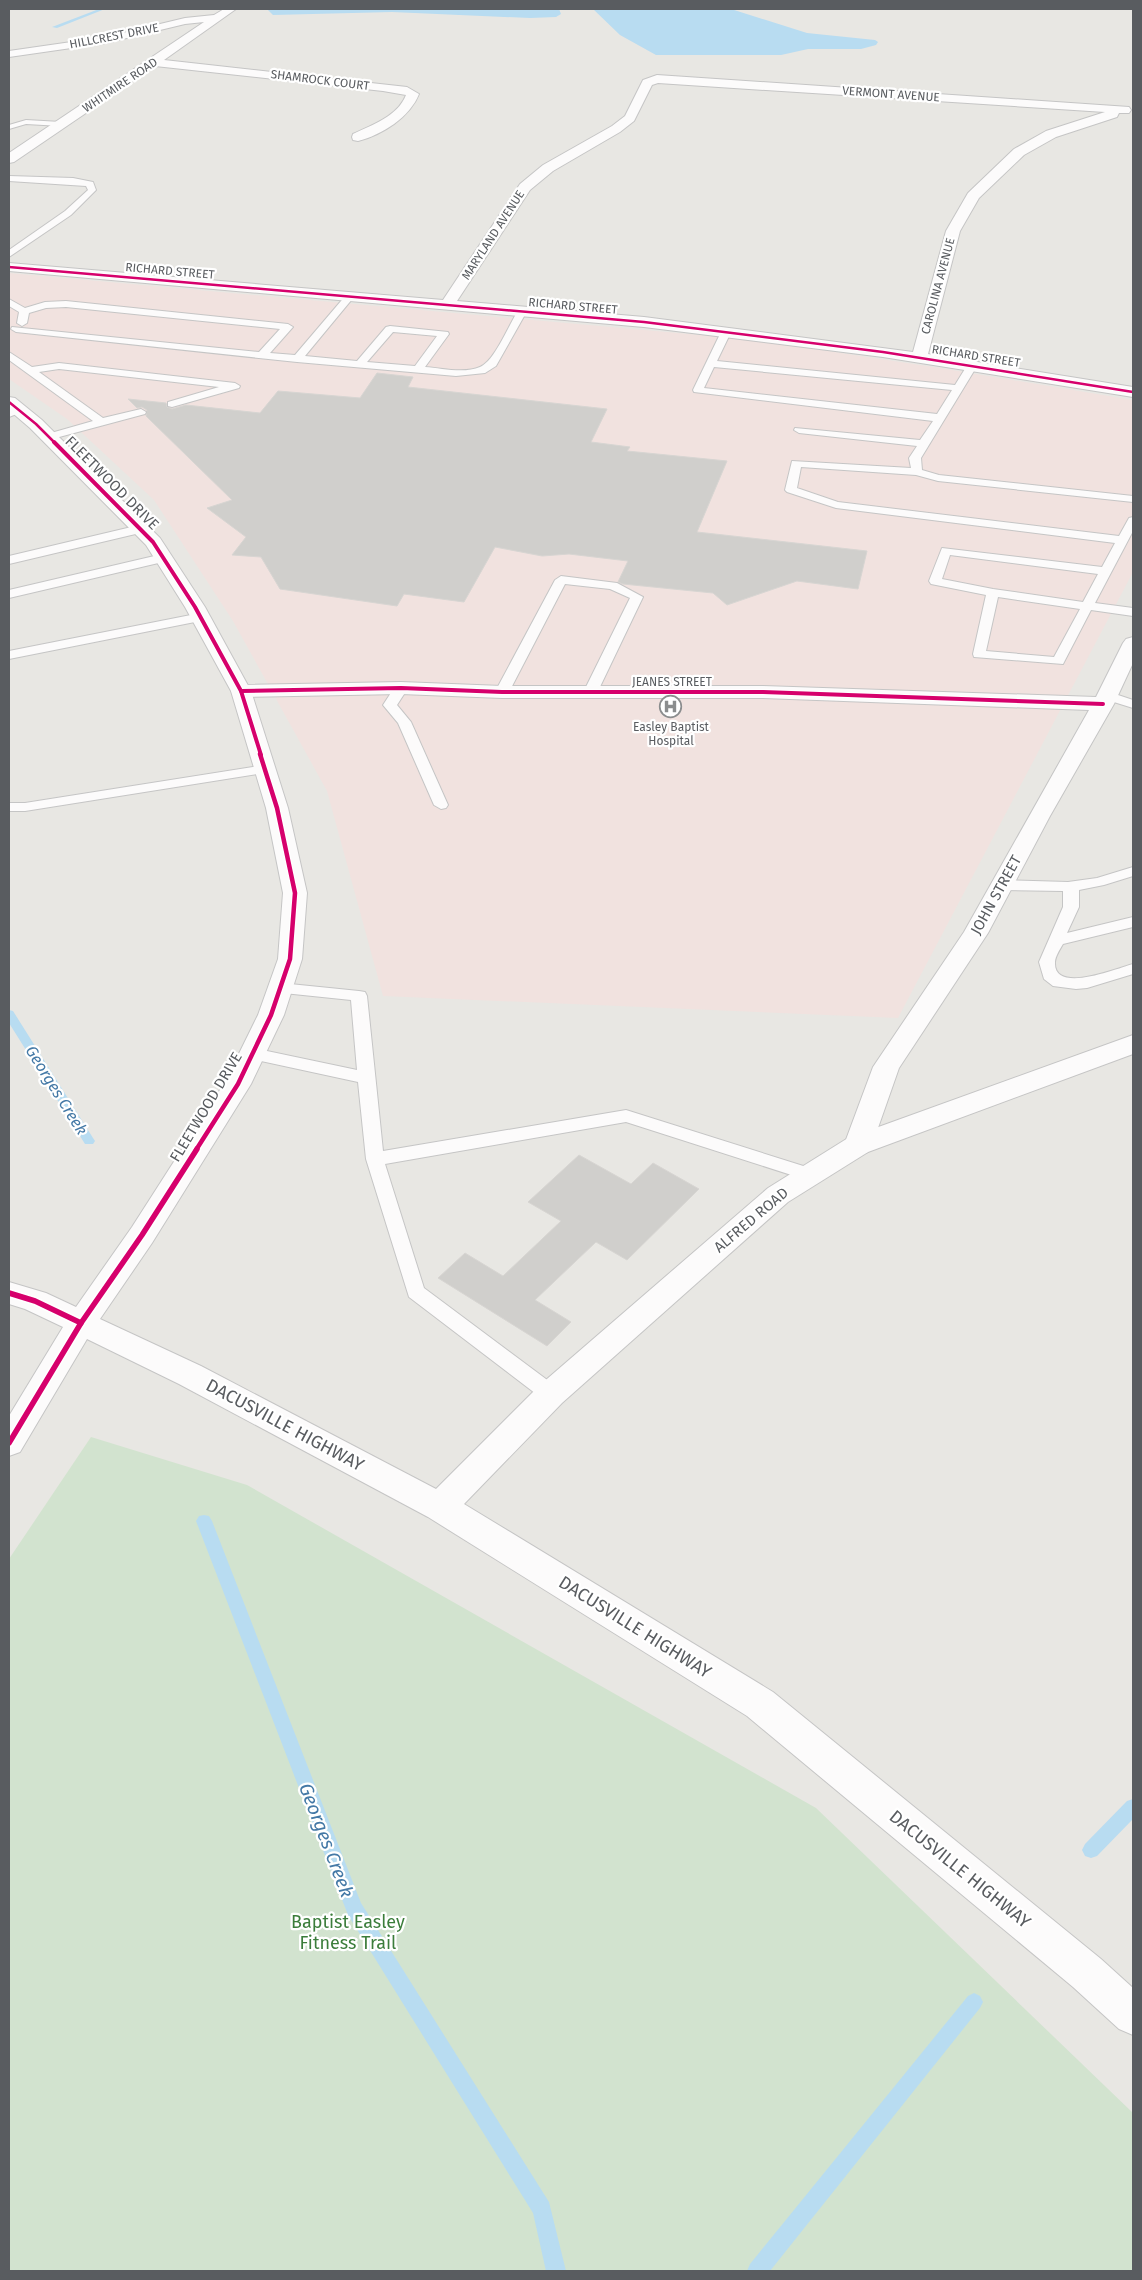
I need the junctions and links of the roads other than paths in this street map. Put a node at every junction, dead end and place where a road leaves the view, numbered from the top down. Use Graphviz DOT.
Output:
graph roads {
  1 [pos="231,9"];
  2 [pos="219,16"];
  3 [pos="9,54"];
  4 [pos="154,62"];
  5 [pos="657,79"];
  6 [pos="1129,109"];
  7 [pos="61,124"];
  8 [pos="9,127"];
  9 [pos="358,137"];
  10 [pos="9,159"];
  11 [pos="9,178"];
  12 [pos="9,254"];
  13 [pos="9,267"];
  14 [pos="350,296"];
  15 [pos="9,302"];
  16 [pos="447,304"];
  17 [pos="24,311"];
  18 [pos="522,311"];
  19 [pos="12,332"];
  20 [pos="726,332"];
  21 [pos="9,355"];
  22 [pos="262,355"];
  23 [pos="297,358"];
  24 [pos="919,358"];
  25 [pos="360,364"];
  26 [pos="710,364"];
  27 [pos="972,366"];
  28 [pos="30,370"];
  29 [pos="417,370"];
  30 [pos="958,388"];
  31 [pos="1133,392"];
  32 [pos="172,404"];
  33 [pos="12,409"];
  34 [pos="141,412"];
  35 [pos="939,418"];
  36 [pos="101,422"];
  37 [pos="798,430"];
  38 [pos="48,437"];
  39 [pos="924,444"];
  40 [pos="917,472"];
  41 [pos="1133,499"];
  42 [pos="1133,520"];
  43 [pos="140,529"];
  44 [pos="1122,540"];
  45 [pos="163,558"];
  46 [pos="9,560"];
  47 [pos="1106,571"];
  48 [pos="993,593"];
  49 [pos="9,594"];
  50 [pos="1088,605"];
  51 [pos="1133,612"];
  52 [pos="201,617"];
  53 [pos="1133,642"];
  54 [pos="9,655"];
  55 [pos="402,688"];
  56 [pos="240,691"];
  57 [pos="592,691"];
  58 [pos="502,692"];
  59 [pos="1104,700"];
  60 [pos="1133,704"];
  61 [pos="265,769"];
  62 [pos="441,805"];
  63 [pos="9,807"];
  64 [pos="1133,871"];
  65 [pos="1002,884"];
  66 [pos="1071,888"];
  67 [pos="1133,922"];
  68 [pos="1056,941"];
  69 [pos="1133,970"];
  70 [pos="280,988"];
  71 [pos="1133,1044"];
  72 [pos="253,1054"];
  73 [pos="366,1078"];
  74 [pos="858,1145"];
  75 [pos="375,1158"];
  76 [pos="810,1175"];
  77 [pos="9,1293"];
  78 [pos="81,1324"];
  79 [pos="551,1394"];
  80 [pos="9,1443"];
  81 [pos="440,1507"];
  82 [pos="1133,2015"];
  1 -- 2 [label="street, WHITMIRE ROAD"];
  2 -- 3 [label="street, HILLCREST DRIVE"];
  2 -- 4 [label="street, WHITMIRE ROAD"];
  4 -- 7 [label="street, WHITMIRE ROAD"];
  4 -- 9 [label="street, SHAMROCK COURT"];
  5 -- 6 [label="street, VERMONT AVENUE"];
  5 -- 16 [label="street, MARYLAND AVENUE"];
  6 -- 24 [label="street, CAROLINA AVENUE"];
  7 -- 8 [label="lane"];
  7 -- 10 [label="street, WHITMIRE ROAD"];
  11 -- 12 [label="lane"];
  13 -- 14 [label="street, RICHARD STREET"];
  14 -- 16 [label="street, RICHARD STREET"];
  14 -- 23 [label="lane"];
  15 -- 17 [label="lane"];
  16 -- 18 [label="street, RICHARD STREET"];
  17 -- 19 [label="lane"];
  17 -- 22 [label="lane"];
  18 -- 20 [label="street, RICHARD STREET"];
  18 -- 29 [label="lane"];
  19 -- 22 [label="lane"];
  20 -- 24 [label="street, RICHARD STREET"];
  20 -- 26 [label="lane"];
  21 -- 28 [label="lane"];
  22 -- 23 [label="lane"];
  23 -- 25 [label="lane"];
  24 -- 27 [label="street, RICHARD STREET"];
  25 -- 29 [label="lane"];
  25 -- 29 [label="lane"];
  26 -- 30 [label="lane"];
  26 -- 35 [label="lane"];
  27 -- 30 [label="lane"];
  27 -- 31 [label="street, RICHARD STREET"];
  28 -- 32 [label="lane"];
  28 -- 36 [label="lane"];
  30 -- 35 [label="lane"];
  33 -- 38 [label="street, FLEETWOOD DRIVE"];
  34 -- 36 [label="lane"];
  35 -- 39 [label="lane"];
  36 -- 38 [label="lane"];
  37 -- 39 [label="lane"];
  38 -- 43 [label="street, FLEETWOOD DRIVE"];
  39 -- 40 [label="lane"];
  40 -- 41 [label="lane"];
  40 -- 44 [label="lane"];
  42 -- 44 [label="lane"];
  43 -- 45 [label="street, FLEETWOOD DRIVE"];
  43 -- 46 [label="lane"];
  44 -- 47 [label="lane"];
  45 -- 49 [label="lane"];
  45 -- 52 [label="street, FLEETWOOD DRIVE"];
  47 -- 48 [label="lane"];
  47 -- 50 [label="lane"];
  48 -- 50 [label="lane"];
  48 -- 50 [label="lane"];
  50 -- 51 [label="lane"];
  52 -- 54 [label="lane"];
  52 -- 56 [label="street, FLEETWOOD DRIVE"];
  53 -- 59 [label="street, JOHN STREET"];
  55 -- 56 [label="street, JEANES STREET"];
  55 -- 58 [label="street, JEANES STREET"];
  55 -- 62 [label="lane"];
  56 -- 61 [label="street, FLEETWOOD DRIVE"];
  57 -- 58 [label="street, JEANES STREET"];
  57 -- 58 [label="lane"];
  57 -- 59 [label="street, JEANES STREET"];
  59 -- 60 [label="lane"];
  59 -- 65 [label="street, JOHN STREET"];
  61 -- 63 [label="lane"];
  61 -- 70 [label="street, FLEETWOOD DRIVE"];
  64 -- 66 [label="lane"];
  65 -- 66 [label="lane"];
  65 -- 74 [label="street, JOHN STREET"];
  66 -- 68 [label="lane"];
  67 -- 68 [label="lane"];
  68 -- 69 [label="lane"];
  70 -- 72 [label="street, FLEETWOOD DRIVE"];
  70 -- 73 [label="lane"];
  71 -- 74 [label="street, ALFRED ROAD"];
  72 -- 73 [label="lane"];
  72 -- 78 [label="street, FLEETWOOD DRIVE"];
  73 -- 75 [label="lane"];
  74 -- 76 [label="street, ALFRED ROAD"];
  75 -- 76 [label="lane"];
  75 -- 79 [label="lane"];
  76 -- 79 [label="street, ALFRED ROAD"];
  77 -- 78 [label="street, DACUSVILLE HIGHWAY"];
  78 -- 80 [label="street, FLEETWOOD DRIVE"];
  78 -- 81 [label="street, DACUSVILLE HIGHWAY"];
  79 -- 81 [label="street, ALFRED ROAD"];
  81 -- 82 [label="street, DACUSVILLE HIGHWAY"];
}
